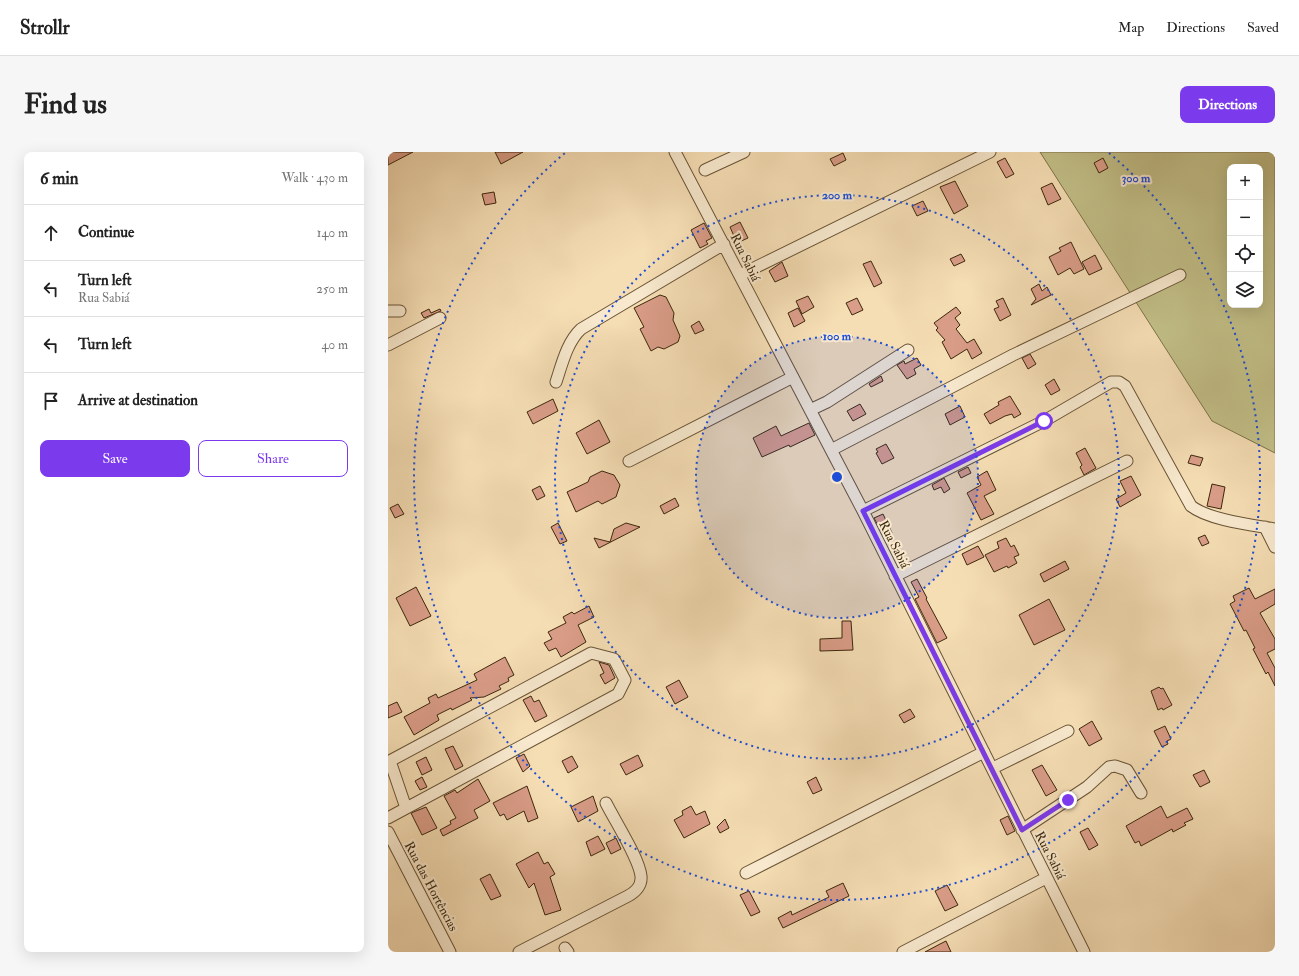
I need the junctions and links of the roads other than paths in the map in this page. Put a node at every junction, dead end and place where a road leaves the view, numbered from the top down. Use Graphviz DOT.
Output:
graph roads {
  1 [pos="675,152"];
  2 [pos="744,152"];
  3 [pos="990,152"];
  4 [pos="705,170"];
  5 [pos="724,244"];
  6 [pos="1180,275"];
  7 [pos="740,276"];
  8 [pos="388,311"];
  9 [pos="400,311"];
  10 [pos="440,318"];
  11 [pos="388,345"];
  12 [pos="908,350"];
  13 [pos="793,377"];
  14 [pos="556,382"];
  15 [pos="810,410"];
  16 [pos="831,450"];
  17 [pos="629,461"];
  18 [pos="1127,461"];
  19 [pos="863,511"];
  20 [pos="1270,528"];
  21 [pos="1275,547"];
  22 [pos="895,576"];
  23 [pos="1068,731"];
  24 [pos="984,752"];
  25 [pos="389,761"];
  26 [pos="992,768"];
  27 [pos="1141,793"];
  28 [pos="606,803"];
  29 [pos="406,808"];
  30 [pos="388,818"];
  31 [pos="1022,830"];
  32 [pos="388,832"];
  33 [pos="746,873"];
  34 [pos="1046,878"];
  35 [pos="450,952"];
  36 [pos="519,952"];
  37 [pos="903,952"];
  38 [pos="1084,952"];
  1 -- 5 [label="street, Rua Sabiá"];
  2 -- 4 [label="street"];
  3 -- 7 [label="street"];
  5 -- 7 [label="street, Rua Sabiá"];
  5 -- 14 [label="street"];
  6 -- 16 [label="street"];
  7 -- 13 [label="street, Rua Sabiá"];
  8 -- 9 [label="street"];
  10 -- 11 [label="street"];
  12 -- 15 [label="street"];
  13 -- 15 [label="street, Rua Sabiá"];
  13 -- 17 [label="street"];
  15 -- 16 [label="street, Rua Sabiá"];
  16 -- 19 [label="street, Rua Sabiá"];
  18 -- 22 [label="street"];
  19 -- 20 [label="street"];
  19 -- 22 [label="street, Rua Sabiá"];
  20 -- 21 [label="street"];
  22 -- 24 [label="street, Rua Sabiá"];
  23 -- 26 [label="street"];
  24 -- 26 [label="street, Rua Sabiá"];
  24 -- 33 [label="street"];
  25 -- 29 [label="street"];
  25 -- 29 [label="street"];
  26 -- 31 [label="street, Rua Sabiá"];
  27 -- 31 [label="street"];
  28 -- 36 [label="street"];
  29 -- 30 [label="street"];
  31 -- 34 [label="street, Rua Sabiá"];
  32 -- 35 [label="street, Rua das Hortências"];
  34 -- 37 [label="street"];
  34 -- 38 [label="street, Rua Sabiá"];
}
